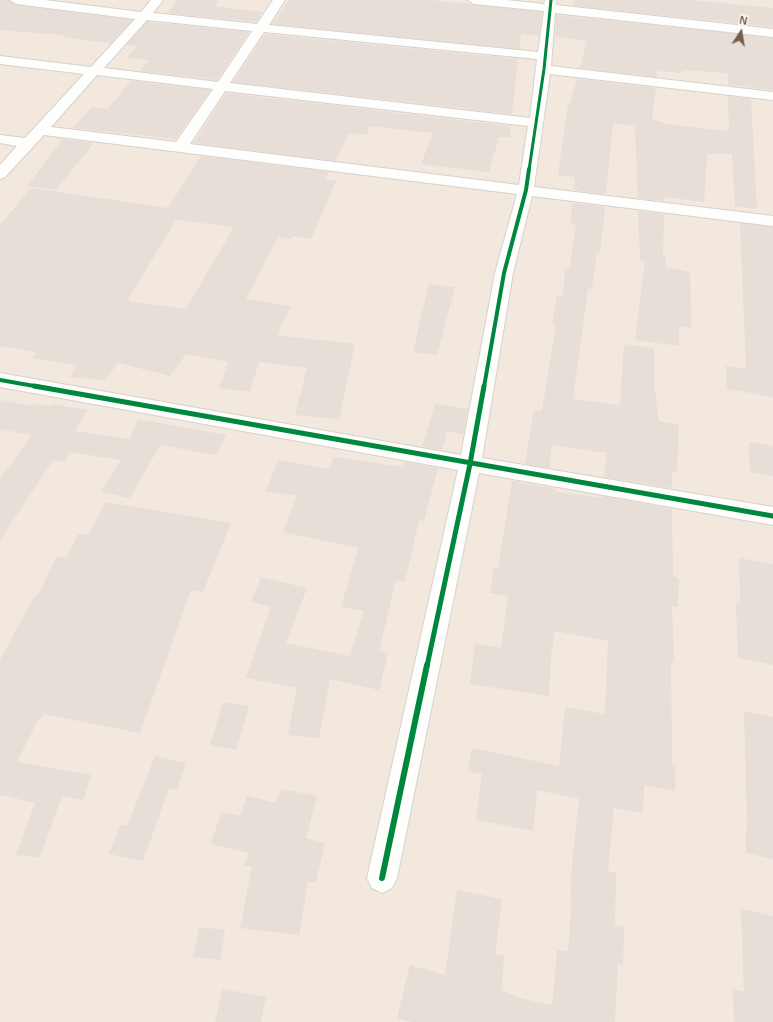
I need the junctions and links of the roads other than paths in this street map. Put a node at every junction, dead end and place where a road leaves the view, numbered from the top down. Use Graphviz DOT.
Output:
graph roads {
  1 [pos="16,0"];
  2 [pos="157,0"];
  3 [pos="279,0"];
  4 [pos="474,0"];
  5 [pos="551,4"];
  6 [pos="144,16"];
  7 [pos="261,28"];
  8 [pos="773,33"];
  9 [pos="0,60"];
  10 [pos="544,63"];
  11 [pos="95,72"];
  12 [pos="223,85"];
  13 [pos="773,96"];
  14 [pos="536,123"];
  15 [pos="40,130"];
  16 [pos="0,140"];
  17 [pos="28,143"];
  18 [pos="180,148"];
  19 [pos="0,174"];
  20 [pos="526,190"];
  21 [pos="773,221"];
  22 [pos="0,380"];
  23 [pos="470,464"];
  24 [pos="773,516"];
  25 [pos="382,878"];
  1 -- 6 [label="street"];
  2 -- 6 [label="street"];
  3 -- 7 [label="street"];
  4 -- 5 [label="street"];
  5 -- 8 [label="street"];
  5 -- 10 [label="street"];
  6 -- 7 [label="street"];
  6 -- 11 [label="street"];
  7 -- 10 [label="street"];
  7 -- 12 [label="street"];
  9 -- 11 [label="street"];
  10 -- 13 [label="street"];
  10 -- 14 [label="street"];
  11 -- 12 [label="street"];
  11 -- 15 [label="street"];
  12 -- 14 [label="street"];
  12 -- 18 [label="street"];
  14 -- 20 [label="street"];
  15 -- 17 [label="street"];
  15 -- 18 [label="street"];
  16 -- 17 [label="street"];
  17 -- 19 [label="street"];
  18 -- 20 [label="street"];
  20 -- 21 [label="street"];
  20 -- 23 [label="street"];
  22 -- 23 [label="street"];
  23 -- 24 [label="street"];
  23 -- 25 [label="street"];
}
